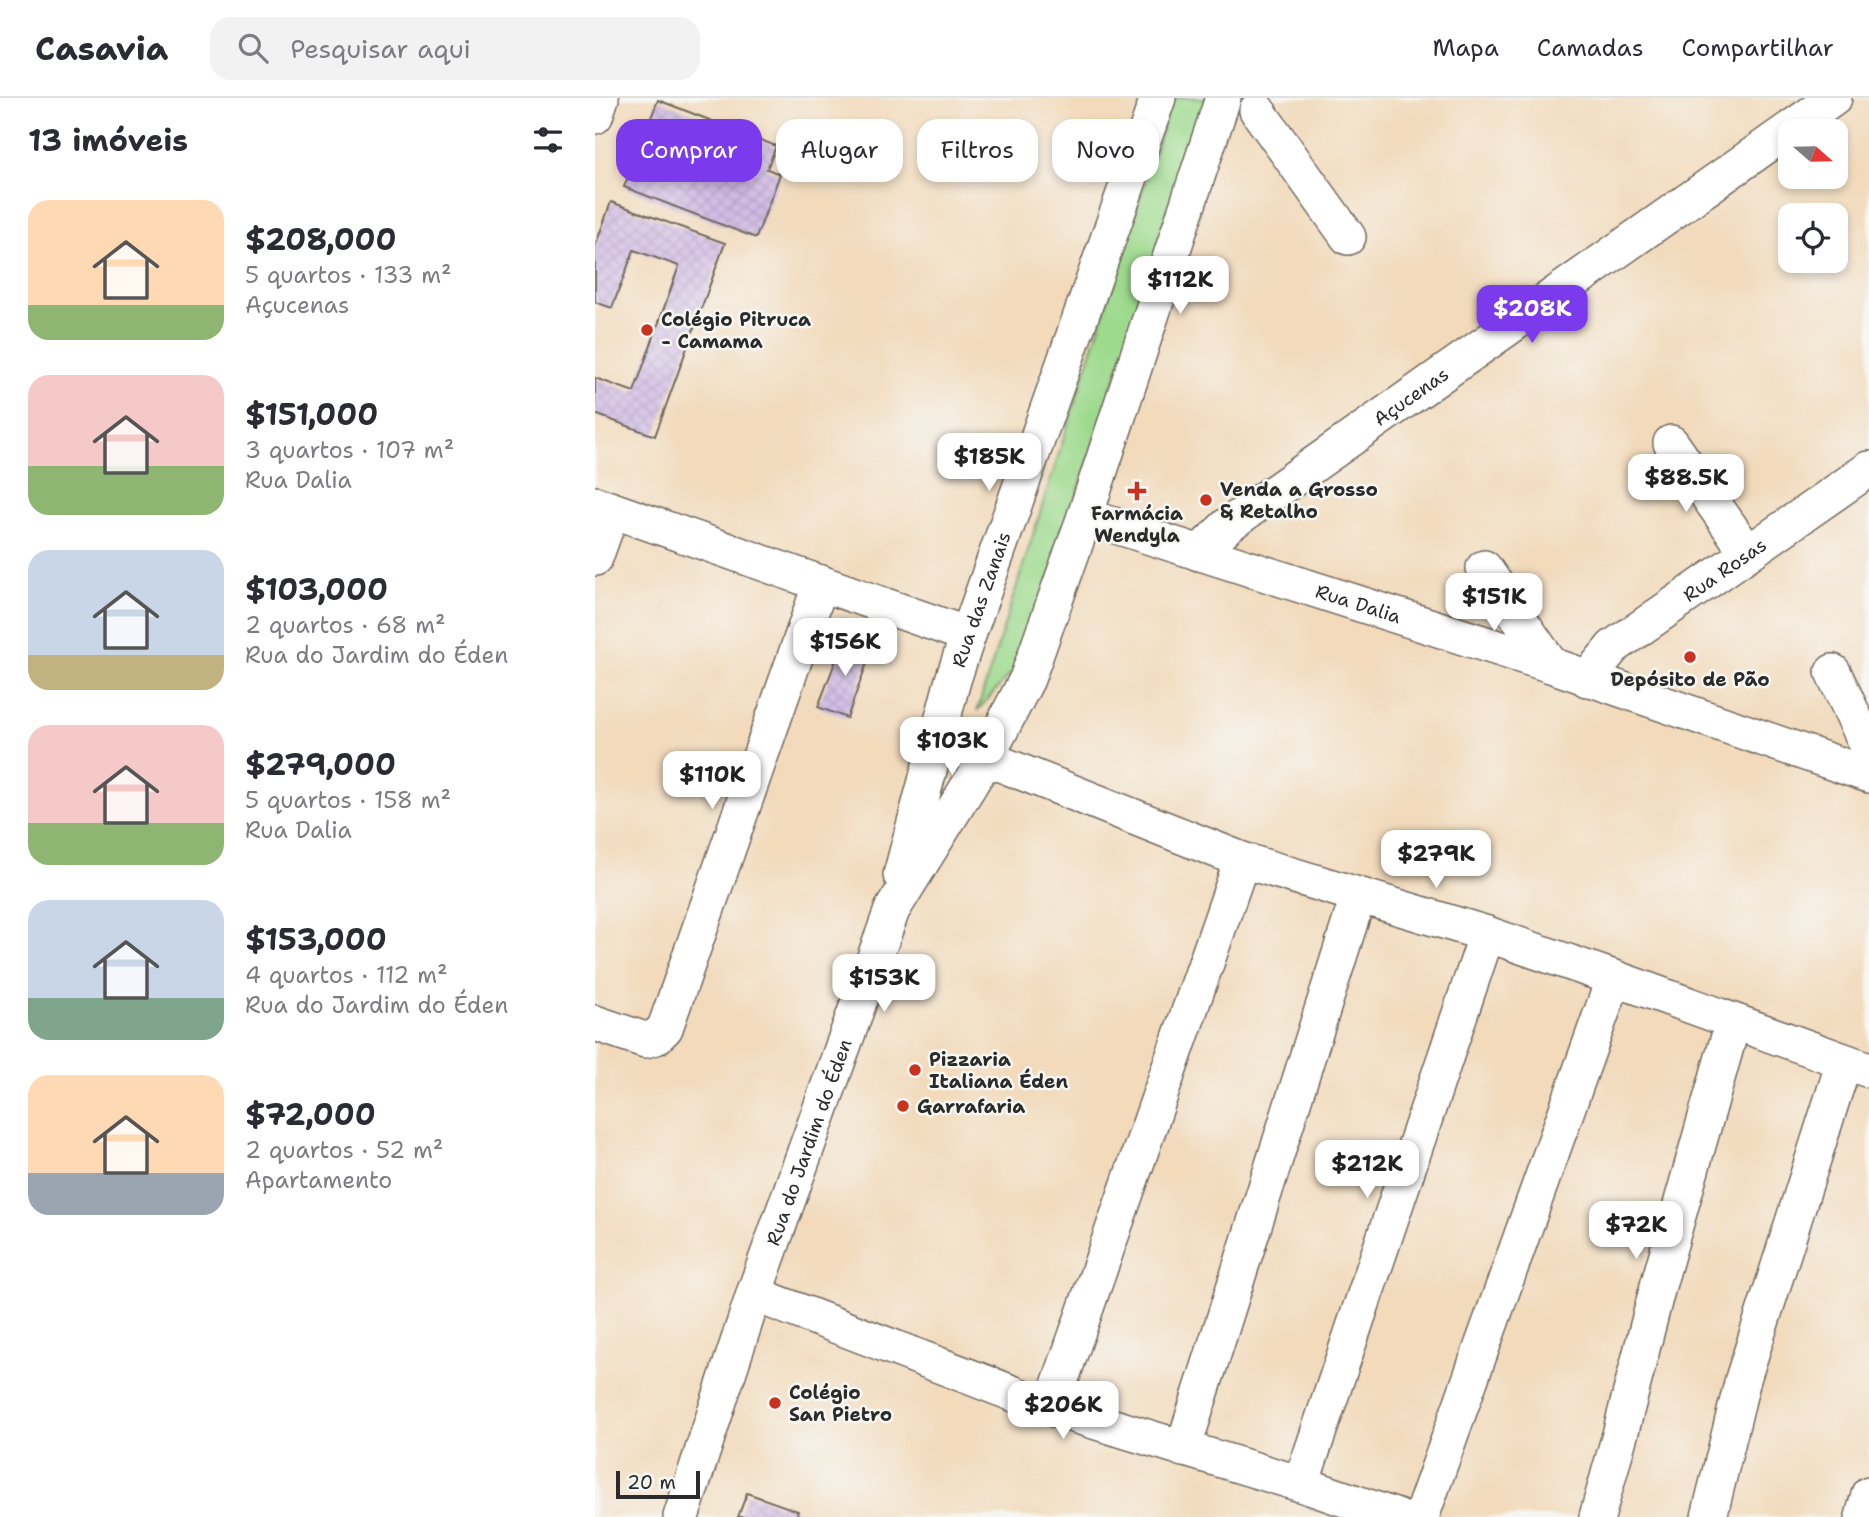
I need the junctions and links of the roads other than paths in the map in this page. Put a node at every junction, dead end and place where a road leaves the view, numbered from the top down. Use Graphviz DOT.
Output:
graph roads {
  1 [pos="601,98"];
  2 [pos="1158,98"];
  3 [pos="1223,98"];
  4 [pos="1834,98"];
  5 [pos="1265,104"];
  6 [pos="595,116"];
  7 [pos="1207,145"];
  8 [pos="1348,237"];
  9 [pos="1671,443"];
  10 [pos="1869,469"];
  11 [pos="603,507"];
  12 [pos="1085,516"];
  13 [pos="1199,553"];
  14 [pos="1748,553"];
  15 [pos="595,558"];
  16 [pos="1484,568"];
  17 [pos="821,583"];
  18 [pos="968,635"];
  19 [pos="1551,665"];
  20 [pos="1833,672"];
  21 [pos="1587,679"];
  22 [pos="937,742"];
  23 [pos="1869,749"];
  24 [pos="986,758"];
  25 [pos="1869,775"];
  26 [pos="1242,860"];
  27 [pos="1358,897"];
  28 [pos="892,910"];
  29 [pos="1487,934"];
  30 [pos="1614,978"];
  31 [pos="1733,1022"];
  32 [pos="595,1023"];
  33 [pos="1856,1066"];
  34 [pos="754,1293"];
  35 [pos="1051,1408"];
  36 [pos="1183,1449"];
  37 [pos="1301,1484"];
  38 [pos="1869,1494"];
  39 [pos="681,1517"];
  40 [pos="1397,1517"];
  41 [pos="1421,1517"];
  42 [pos="1597,1517"];
  43 [pos="1709,1517"];
  44 [pos="1863,1517"];
  1 -- 6 [label="street"];
  2 -- 18 [label="street, Rua das Zanais"];
  3 -- 7 [label="street"];
  4 -- 13 [label="street, Açucenas"];
  5 -- 7 [label="street"];
  5 -- 8 [label="street"];
  7 -- 12 [label="street"];
  9 -- 14 [label="street"];
  10 -- 14 [label="street, Rua Rosas"];
  11 -- 15 [label="street"];
  11 -- 17 [label="street"];
  12 -- 13 [label="street, Rua Dalia"];
  12 -- 24 [label="street, Rua do Jardim do Éden"];
  13 -- 19 [label="street, Rua Dalia"];
  14 -- 21 [label="street, Rua Rosas"];
  16 -- 19 [label="street"];
  17 -- 18 [label="street"];
  17 -- 32 [label="street"];
  18 -- 22 [label="street, Rua das Zanais"];
  19 -- 21 [label="street, Rua Dalia"];
  20 -- 23 [label="street"];
  21 -- 25 [label="street, Rua Dalia"];
  22 -- 24 [label="street"];
  22 -- 28 [label="street, Rua das Zanais"];
  24 -- 26 [label="street"];
  24 -- 28 [label="street, Rua do Jardim do Éden"];
  26 -- 27 [label="street"];
  26 -- 35 [label="street"];
  27 -- 29 [label="street"];
  27 -- 36 [label="street"];
  28 -- 34 [label="street, Rua do Jardim do Éden"];
  29 -- 30 [label="street"];
  29 -- 37 [label="street"];
  30 -- 31 [label="street"];
  30 -- 41 [label="street"];
  31 -- 33 [label="street"];
  31 -- 42 [label="street"];
  33 -- 43 [label="street"];
  34 -- 35 [label="street"];
  34 -- 39 [label="street, Rua do Jardim do Éden"];
  35 -- 36 [label="street"];
  36 -- 37 [label="street"];
  37 -- 40 [label="street"];
  38 -- 44 [label="street"];
}
